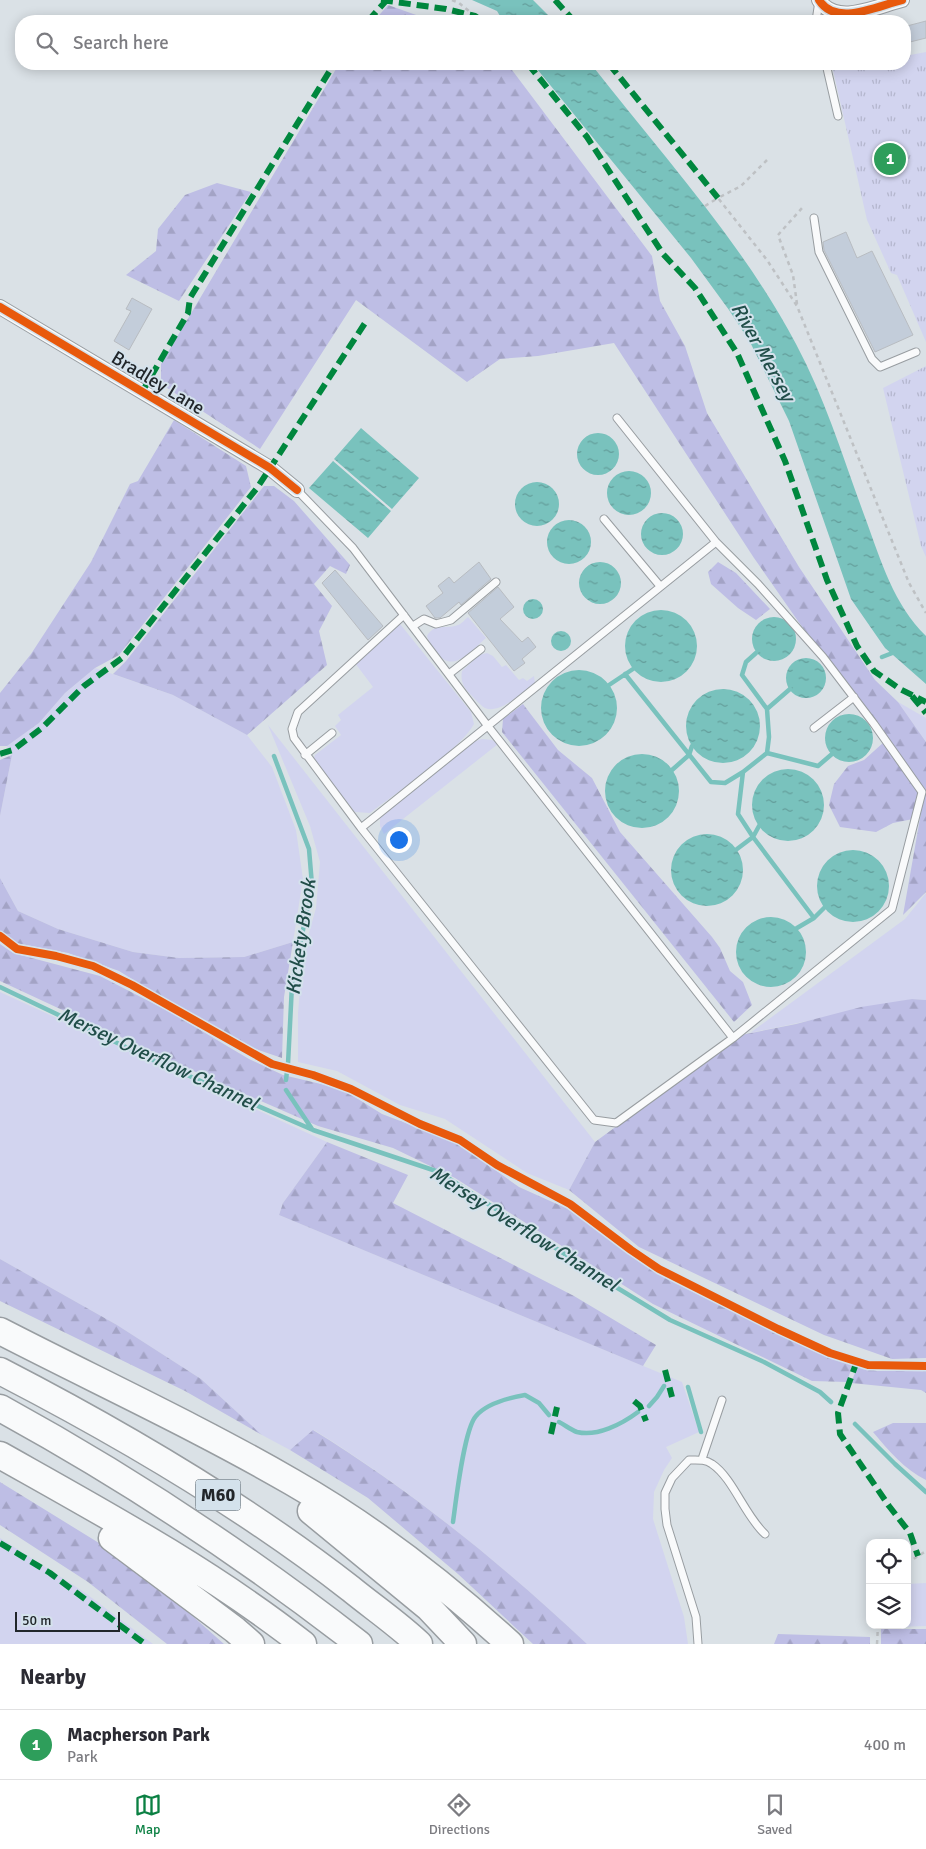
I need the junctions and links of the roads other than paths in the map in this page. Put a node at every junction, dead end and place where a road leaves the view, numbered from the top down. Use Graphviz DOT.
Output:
graph roads {
  1 [pos="819,0"];
  2 [pos="902,0"];
  3 [pos="884,2"];
  4 [pos="817,15"];
  5 [pos="827,70"];
  6 [pos="838,116"];
  7 [pos="814,218"];
  8 [pos="0,307"];
  9 [pos="916,352"];
  10 [pos="617,418"];
  11 [pos="297,490"];
  12 [pos="604,519"];
  13 [pos="716,542"];
  14 [pos="496,582"];
  15 [pos="660,586"];
  16 [pos="404,615"];
  17 [pos="413,626"];
  18 [pos="481,648"];
  19 [pos="449,674"];
  20 [pos="854,697"];
  21 [pos="487,725"];
  22 [pos="814,728"];
  23 [pos="332,733"];
  24 [pos="305,756"];
  25 [pos="361,828"];
  26 [pos="733,1038"];
  27 [pos="0,1331"];
  28 [pos="0,1371"];
  29 [pos="722,1400"];
  30 [pos="0,1408"];
  31 [pos="205,1435"];
  32 [pos="0,1455"];
  33 [pos="702,1460"];
  34 [pos="0,1464"];
  35 [pos="765,1534"];
  36 [pos="251,1644"];
  37 [pos="303,1644"];
  38 [pos="360,1644"];
  39 [pos="419,1644"];
  40 [pos="463,1644"];
  41 [pos="510,1644"];
  42 [pos="698,1644"];
  1 -- 3 [label="street"];
  1 -- 4 [label="lane"];
  2 -- 3 [label="street"];
  5 -- 6 [label="lane"];
  7 -- 9 [label="lane"];
  8 -- 11 [label="street, Bradley Lane"];
  10 -- 13 [label="lane"];
  11 -- 16 [label="lane"];
  12 -- 15 [label="lane"];
  13 -- 15 [label="lane"];
  13 -- 20 [label="lane"];
  14 -- 17 [label="lane"];
  15 -- 21 [label="lane"];
  16 -- 17 [label="lane"];
  16 -- 24 [label="lane"];
  17 -- 19 [label="lane"];
  18 -- 19 [label="lane"];
  19 -- 21 [label="lane"];
  20 -- 22 [label="lane"];
  20 -- 26 [label="lane"];
  21 -- 25 [label="lane"];
  21 -- 26 [label="lane"];
  23 -- 24 [label="lane"];
  24 -- 25 [label="lane"];
  25 -- 26 [label="lane"];
  27 -- 31 [label="highway, M60"];
  28 -- 39 [label="highway, M60"];
  29 -- 33 [label="lane"];
  30 -- 38 [label="highway, M60"];
  31 -- 40 [label="highway, M60"];
  31 -- 41 [label="highway, M60"];
  32 -- 37 [label="highway"];
  33 -- 35 [label="lane"];
  33 -- 42 [label="lane"];
  34 -- 36 [label="highway"];
}
